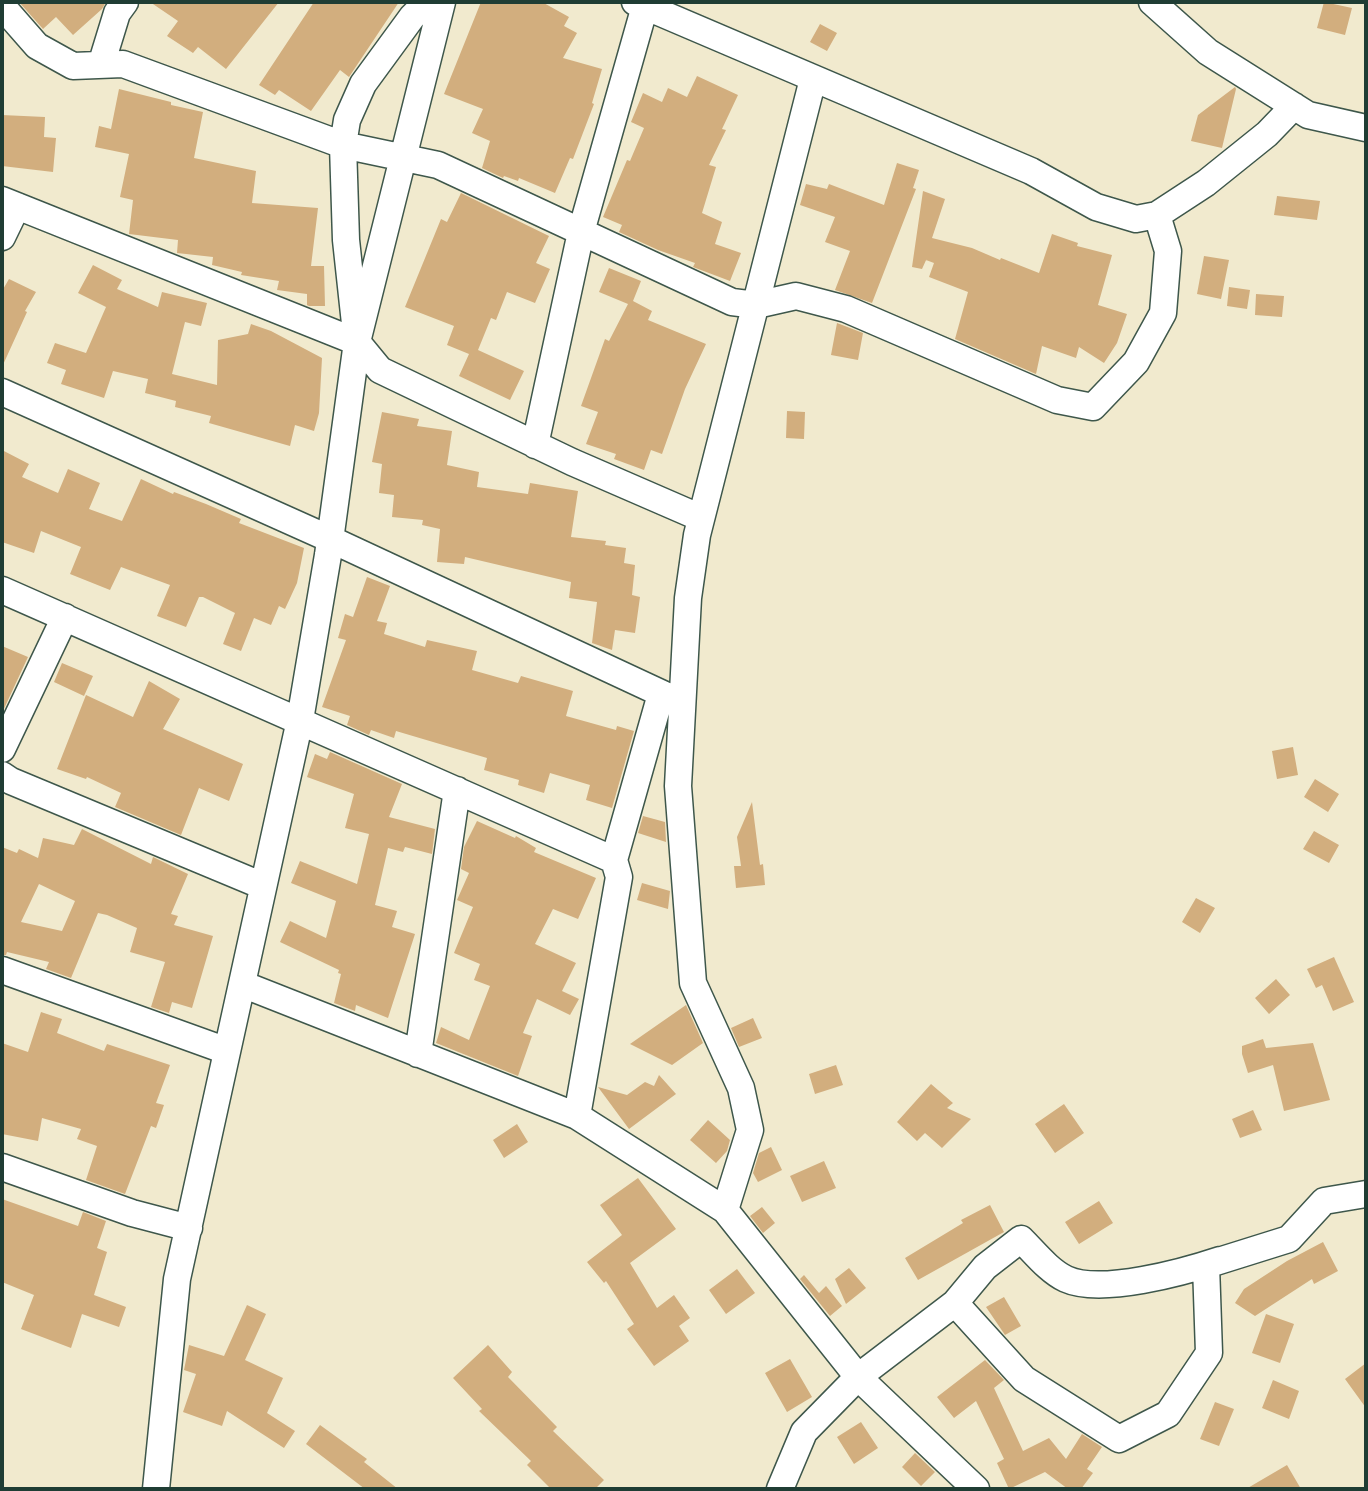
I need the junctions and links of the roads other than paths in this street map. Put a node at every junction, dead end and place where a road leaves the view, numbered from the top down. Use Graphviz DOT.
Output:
graph roads {
  1 [pos="125,2"];
  2 [pos="427,2"];
  3 [pos="442,2"];
  4 [pos="1152,2"];
  5 [pos="640,4"];
  6 [pos="2,6"];
  7 [pos="101,65"];
  8 [pos="813,79"];
  9 [pos="1294,106"];
  10 [pos="1366,128"];
  11 [pos="343,145"];
  12 [pos="403,157"];
  13 [pos="9,203"];
  14 [pos="1157,215"];
  15 [pos="581,232"];
  16 [pos="2,237"];
  17 [pos="756,304"];
  18 [pos="358,342"];
  19 [pos="2,392"];
  20 [pos="536,444"];
  21 [pos="701,518"];
  22 [pos="330,539"];
  23 [pos="2,590"];
  24 [pos="65,617"];
  25 [pos="672,698"];
  26 [pos="300,720"];
  27 [pos="2,749"];
  28 [pos="2,775"];
  29 [pos="457,790"];
  30 [pos="614,860"];
  31 [pos="263,886"];
  32 [pos="2,970"];
  33 [pos="242,984"];
  34 [pos="227,1051"];
  35 [pos="418,1054"];
  36 [pos="577,1116"];
  37 [pos="2,1167"];
  38 [pos="1366,1194"];
  39 [pos="724,1210"];
  40 [pos="189,1228"];
  41 [pos="1206,1265"];
  42 [pos="956,1303"];
  43 [pos="859,1377"];
  44 [pos="156,1489"];
  45 [pos="780,1489"];
  46 [pos="976,1489"];
  1 -- 7 [label="street"];
  2 -- 11 [label="street"];
  3 -- 12 [label="street"];
  4 -- 9 [label="street"];
  5 -- 8 [label="street"];
  5 -- 15 [label="street"];
  6 -- 7 [label="street"];
  7 -- 11 [label="street"];
  8 -- 14 [label="street"];
  8 -- 17 [label="street"];
  9 -- 10 [label="street"];
  9 -- 14 [label="street"];
  11 -- 12 [label="street"];
  11 -- 18 [label="street"];
  12 -- 15 [label="street"];
  12 -- 18 [label="street"];
  13 -- 16 [label="street"];
  13 -- 18 [label="street"];
  14 -- 17 [label="street"];
  15 -- 17 [label="street"];
  15 -- 20 [label="street"];
  17 -- 21 [label="street"];
  18 -- 20 [label="street"];
  18 -- 22 [label="street"];
  19 -- 22 [label="street"];
  20 -- 21 [label="street"];
  21 -- 25 [label="street"];
  22 -- 25 [label="street"];
  22 -- 26 [label="street"];
  23 -- 24 [label="street"];
  24 -- 26 [label="street"];
  24 -- 27 [label="street"];
  25 -- 30 [label="street"];
  25 -- 39 [label="street"];
  26 -- 29 [label="street"];
  26 -- 31 [label="street"];
  28 -- 31 [label="street"];
  29 -- 30 [label="street"];
  29 -- 35 [label="street"];
  30 -- 36 [label="street"];
  31 -- 33 [label="street"];
  32 -- 34 [label="street"];
  33 -- 34 [label="street"];
  33 -- 35 [label="street"];
  34 -- 40 [label="street"];
  35 -- 36 [label="street"];
  36 -- 39 [label="street"];
  37 -- 40 [label="street"];
  38 -- 41 [label="street"];
  39 -- 43 [label="street"];
  40 -- 44 [label="street"];
  41 -- 42 [label="street"];
  41 -- 42 [label="street"];
  42 -- 43 [label="street"];
  43 -- 45 [label="street"];
  43 -- 46 [label="street"];
}
